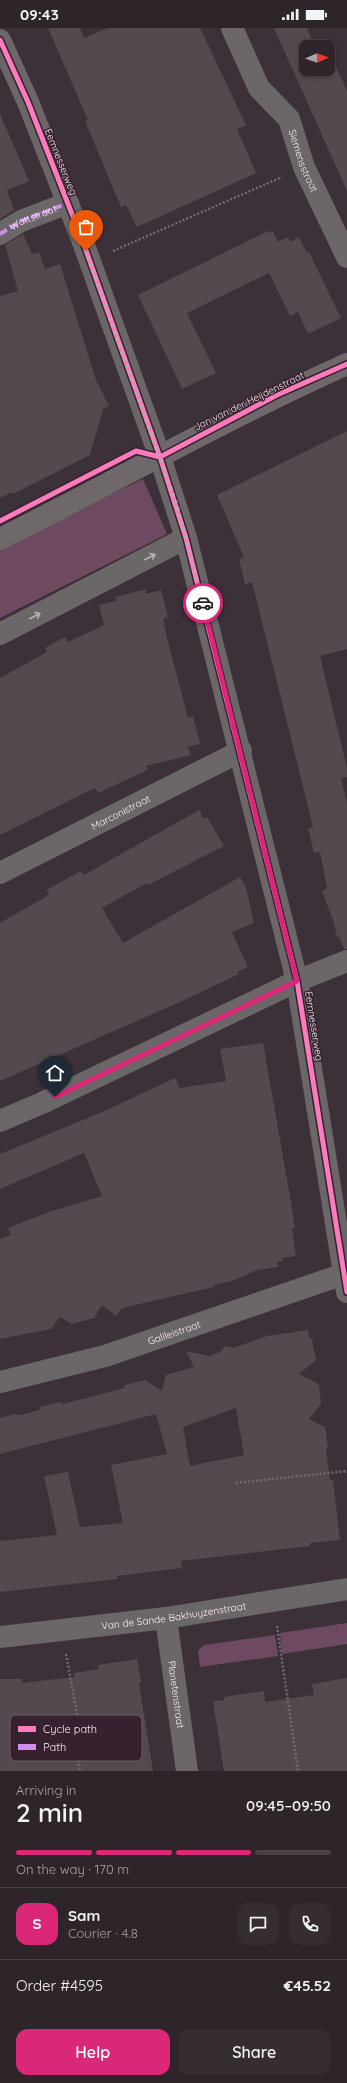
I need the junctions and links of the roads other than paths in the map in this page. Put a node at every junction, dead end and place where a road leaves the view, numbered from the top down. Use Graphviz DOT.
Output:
graph roads {
  1 [pos="232,28"];
  2 [pos="0,40"];
  3 [pos="68,203"];
  4 [pos="0,234"];
  5 [pos="347,257"];
  6 [pos="347,364"];
  7 [pos="160,457"];
  8 [pos="186,538"];
  9 [pos="0,539"];
  10 [pos="0,634"];
  11 [pos="240,751"];
  12 [pos="0,872"];
  13 [pos="347,961"];
  14 [pos="297,981"];
  15 [pos="0,1121"];
  16 [pos="346,1283"];
  17 [pos="0,1382"];
  18 [pos="347,1589"];
  19 [pos="166,1618"];
  20 [pos="0,1638"];
  21 [pos="187,1771"];
  1 -- 5 [label="street, Siemensstraat"];
  2 -- 3 [label="street, Eemnesserweg"];
  3 -- 4 [label="street, Wattstraat"];
  3 -- 7 [label="street, Eemnesserweg"];
  6 -- 7 [label="main road, Jan van der Heijdenstraat"];
  7 -- 8 [label="street, Eemnesserweg"];
  7 -- 9 [label="main road, Jan van der Heijdenstraat"];
  10 -- 8 [label="street, one-way"];
  8 -- 11 [label="street, Eemnesserweg"];
  11 -- 12 [label="street, Marconistraat"];
  11 -- 14 [label="street, Eemnesserweg"];
  13 -- 14 [label="street"];
  14 -- 15 [label="street"];
  14 -- 16 [label="street, Eemnesserweg"];
  16 -- 17 [label="street, Galileistraat"];
  18 -- 19 [label="street, Van de Sande Bakhuyzenstraat"];
  19 -- 20 [label="street, Van de Sande Bakhuyzenstraat"];
  19 -- 21 [label="street, Planetenstraat"];
}
